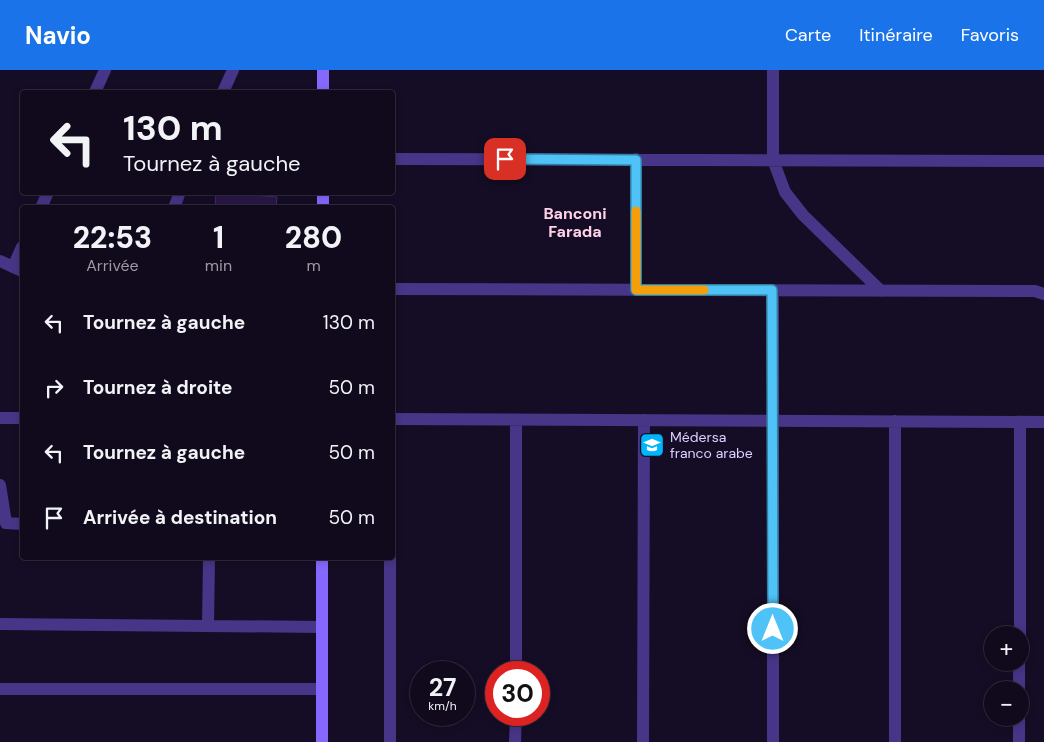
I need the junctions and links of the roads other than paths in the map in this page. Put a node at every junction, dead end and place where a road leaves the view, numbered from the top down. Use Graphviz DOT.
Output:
graph roads {
  1 [pos="105,70"];
  2 [pos="233,70"];
  3 [pos="323,70"];
  4 [pos="772,70"];
  5 [pos="96,90"];
  6 [pos="225,90"];
  7 [pos="323,90"];
  8 [pos="395,159"];
  9 [pos="636,160"];
  10 [pos="772,160"];
  11 [pos="1044,161"];
  12 [pos="0,261"];
  13 [pos="18,269"];
  14 [pos="395,289"];
  15 [pos="636,290"];
  16 [pos="772,290"];
  17 [pos="881,291"];
  18 [pos="1044,294"];
  19 [pos="0,418"];
  20 [pos="20,418"];
  21 [pos="395,419"];
  22 [pos="516,420"];
  23 [pos="644,420"];
  24 [pos="773,421"];
  25 [pos="895,421"];
  26 [pos="1020,422"];
  27 [pos="1044,422"];
  28 [pos="0,485"];
  29 [pos="20,524"];
  30 [pos="209,560"];
  31 [pos="322,560"];
  32 [pos="390,560"];
  33 [pos="0,624"];
  34 [pos="208,626"];
  35 [pos="1020,626"];
  36 [pos="322,627"];
  37 [pos="516,661"];
  38 [pos="0,689"];
  39 [pos="322,690"];
  40 [pos="516,726"];
  41 [pos="1019,726"];
  42 [pos="322,742"];
  43 [pos="390,742"];
  44 [pos="516,742"];
  45 [pos="643,742"];
  46 [pos="773,742"];
  47 [pos="895,742"];
  48 [pos="1019,742"];
  1 -- 5 [label="street"];
  2 -- 6 [label="street"];
  3 -- 7 [label="main road"];
  4 -- 10 [label="street"];
  8 -- 9 [label="street"];
  9 -- 10 [label="street"];
  9 -- 15 [label="street"];
  10 -- 11 [label="street"];
  10 -- 17 [label="street"];
  12 -- 13 [label="street"];
  14 -- 15 [label="street"];
  15 -- 16 [label="street"];
  16 -- 17 [label="street"];
  16 -- 24 [label="street"];
  17 -- 18 [label="street"];
  19 -- 20 [label="street"];
  21 -- 22 [label="street"];
  22 -- 23 [label="street"];
  22 -- 37 [label="street"];
  23 -- 24 [label="street"];
  23 -- 45 [label="street"];
  24 -- 25 [label="street"];
  24 -- 46 [label="street"];
  25 -- 26 [label="street"];
  25 -- 47 [label="street"];
  26 -- 27 [label="street"];
  26 -- 35 [label="street"];
  28 -- 29 [label="street"];
  30 -- 34 [label="street"];
  31 -- 36 [label="main road"];
  32 -- 43 [label="street"];
  33 -- 34 [label="street"];
  34 -- 36 [label="street"];
  36 -- 39 [label="main road"];
  38 -- 39 [label="street"];
  39 -- 42 [label="main road"];
  40 -- 44 [label="street"];
  41 -- 48 [label="street"];
}
